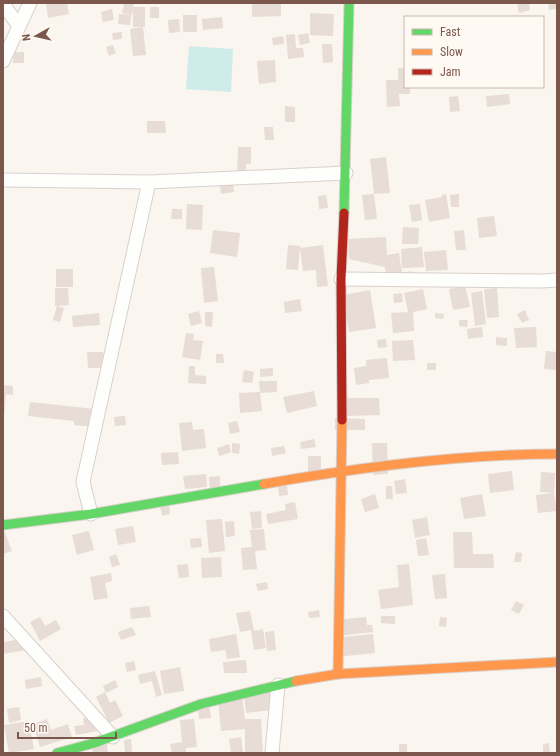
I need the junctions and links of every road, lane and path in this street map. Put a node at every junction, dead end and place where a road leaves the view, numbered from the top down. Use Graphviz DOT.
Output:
graph roads {
  1 [pos="30,3"];
  2 [pos="349,3"];
  3 [pos="3,4"];
  4 [pos="19,26"];
  5 [pos="3,61"];
  6 [pos="346,174"];
  7 [pos="3,180"];
  8 [pos="149,182"];
  9 [pos="341,279"];
  10 [pos="557,280"];
  11 [pos="557,454"];
  12 [pos="342,470"];
  13 [pos="90,514"];
  14 [pos="3,525"];
  15 [pos="3,616"];
  16 [pos="557,662"];
  17 [pos="338,674"];
  18 [pos="278,685"];
  19 [pos="112,737"];
  20 [pos="57,753"];
  21 [pos="272,753"];
  1 -- 4 [label="street"];
  2 -- 6 [label="street"];
  3 -- 4 [label="street"];
  4 -- 5 [label="street"];
  6 -- 8 [label="street"];
  6 -- 9 [label="street"];
  7 -- 8 [label="street"];
  8 -- 13 [label="street"];
  9 -- 10 [label="street"];
  9 -- 12 [label="street"];
  11 -- 12 [label="street"];
  12 -- 13 [label="street"];
  12 -- 17 [label="street"];
  13 -- 14 [label="street"];
  15 -- 19 [label="street"];
  16 -- 17 [label="street"];
  17 -- 18 [label="street"];
  18 -- 19 [label="street"];
  18 -- 21 [label="street"];
  19 -- 20 [label="street"];
}
